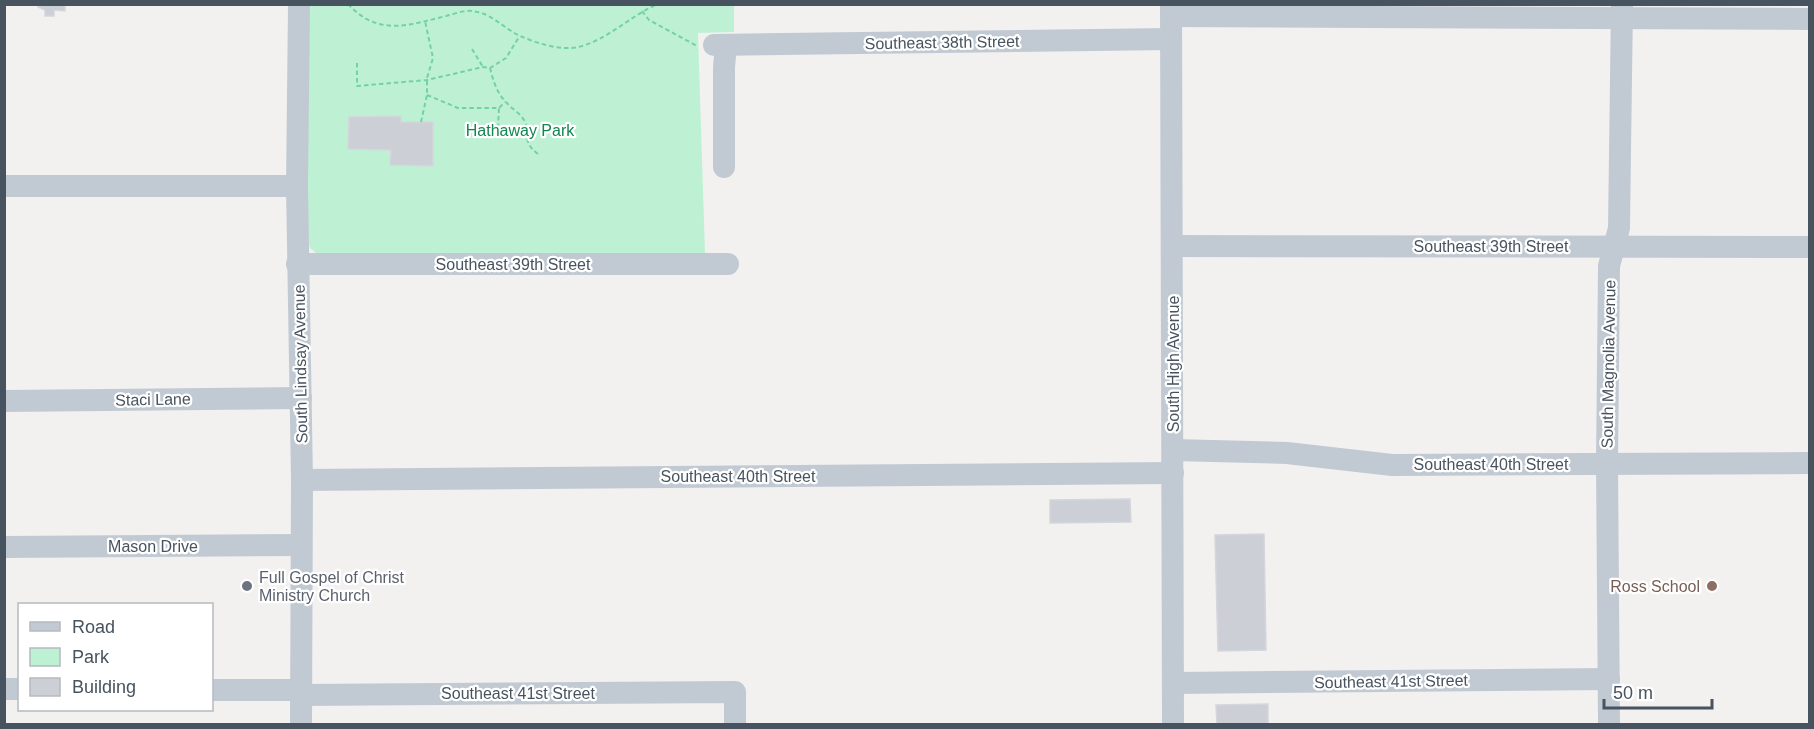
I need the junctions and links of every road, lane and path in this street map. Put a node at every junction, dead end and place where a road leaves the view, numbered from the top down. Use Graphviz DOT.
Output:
graph roads {
  1 [pos="298,4"];
  2 [pos="348,4"];
  3 [pos="658,4"];
  4 [pos="1171,10"];
  5 [pos="642,11"];
  6 [pos="1622,11"];
  7 [pos="1809,19"];
  8 [pos="425,21"];
  9 [pos="520,35"];
  10 [pos="1170,39"];
  11 [pos="720,45"];
  12 [pos="472,49"];
  13 [pos="357,63"];
  14 [pos="483,67"];
  15 [pos="490,68"];
  16 [pos="427,80"];
  17 [pos="427,95"];
  18 [pos="505,102"];
  19 [pos="499,108"];
  20 [pos="421,122"];
  21 [pos="498,128"];
  22 [pos="538,154"];
  23 [pos="724,167"];
  24 [pos="4,186"];
  25 [pos="297,186"];
  26 [pos="1173,246"];
  27 [pos="1614,246"];
  28 [pos="1809,247"];
  29 [pos="297,264"];
  30 [pos="728,264"];
  31 [pos="301,398"];
  32 [pos="4,401"];
  33 [pos="1173,450"];
  34 [pos="1607,463"];
  35 [pos="1809,463"];
  36 [pos="1173,473"];
  37 [pos="302,480"];
  38 [pos="301,545"];
  39 [pos="4,547"];
  40 [pos="1609,680"];
  41 [pos="1173,683"];
  42 [pos="213,690"];
  43 [pos="301,693"];
  44 [pos="301,724"];
  45 [pos="735,724"];
  46 [pos="1173,724"];
  47 [pos="1609,724"];
  1 -- 25 [label="street, South Lindsay Avenue"];
  2 -- 8 [label="path"];
  3 -- 5 [label="path"];
  4 -- 6 [label="street"];
  4 -- 10 [label="street, South High Avenue"];
  5 -- 9 [label="path"];
  5 -- 11 [label="path"];
  6 -- 7 [label="street"];
  6 -- 27 [label="street, South Magnolia Avenue"];
  8 -- 9 [label="path"];
  8 -- 16 [label="path"];
  9 -- 15 [label="path"];
  10 -- 11 [label="street, Southeast 38th Street"];
  10 -- 26 [label="street, South High Avenue"];
  11 -- 23 [label="street"];
  12 -- 14 [label="path"];
  13 -- 16 [label="path"];
  14 -- 15 [label="path"];
  14 -- 16 [label="path"];
  15 -- 18 [label="path"];
  16 -- 17 [label="path"];
  17 -- 19 [label="path"];
  17 -- 20 [label="path"];
  18 -- 19 [label="path"];
  18 -- 22 [label="path"];
  19 -- 21 [label="path"];
  24 -- 25 [label="street"];
  25 -- 29 [label="street, South Lindsay Avenue"];
  26 -- 27 [label="street, Southeast 39th Street"];
  26 -- 33 [label="street, South High Avenue"];
  27 -- 28 [label="street, Southeast 39th Street"];
  27 -- 34 [label="street, South Magnolia Avenue"];
  29 -- 30 [label="street, Southeast 39th Street"];
  29 -- 31 [label="street, South Lindsay Avenue"];
  31 -- 32 [label="street, Staci Lane"];
  31 -- 37 [label="street, South Lindsay Avenue"];
  33 -- 34 [label="street, Southeast 40th Street"];
  33 -- 36 [label="street, South High Avenue"];
  34 -- 35 [label="street, Southeast 40th Street"];
  34 -- 40 [label="street, South Magnolia Avenue"];
  36 -- 37 [label="street, Southeast 40th Street"];
  36 -- 41 [label="street, South High Avenue"];
  37 -- 38 [label="street, South Lindsay Avenue"];
  38 -- 39 [label="street, Mason Drive"];
  38 -- 43 [label="street, South Lindsay Avenue"];
  40 -- 41 [label="street, Southeast 41st Street"];
  40 -- 47 [label="street, South Magnolia Avenue"];
  41 -- 46 [label="street, South High Avenue"];
  42 -- 43 [label="street, Southeast 41st Street"];
  43 -- 44 [label="street, South Lindsay Avenue"];
  43 -- 45 [label="street, Southeast 41st Street"];
}
